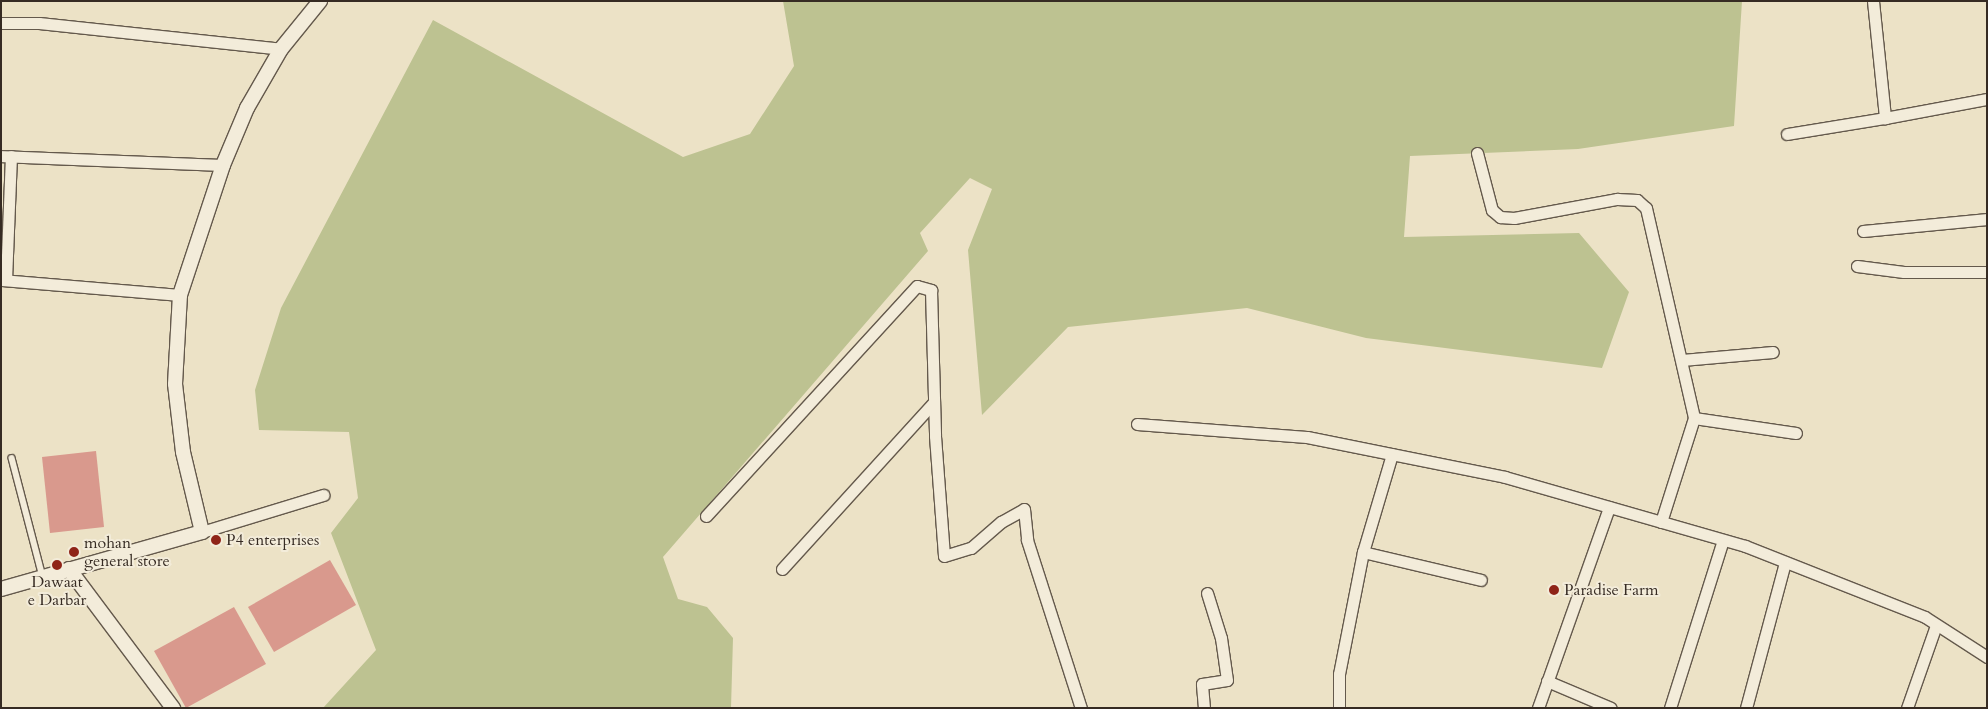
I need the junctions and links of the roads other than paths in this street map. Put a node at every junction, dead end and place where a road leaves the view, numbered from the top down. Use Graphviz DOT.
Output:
graph roads {
  1 [pos="320,1"];
  2 [pos="1873,1"];
  3 [pos="1,23"];
  4 [pos="281,49"];
  5 [pos="1987,99"];
  6 [pos="1885,118"];
  7 [pos="1787,134"];
  8 [pos="1477,153"];
  9 [pos="6,156"];
  10 [pos="223,165"];
  11 [pos="1987,219"];
  12 [pos="1863,232"];
  13 [pos="1857,266"];
  14 [pos="1987,272"];
  15 [pos="4,280"];
  16 [pos="180,295"];
  17 [pos="1773,352"];
  18 [pos="1682,360"];
  19 [pos="934,402"];
  20 [pos="1694,418"];
  21 [pos="1137,424"];
  22 [pos="1796,433"];
  23 [pos="1392,454"];
  24 [pos="12,458"];
  25 [pos="323,495"];
  26 [pos="1609,507"];
  27 [pos="706,516"];
  28 [pos="1661,522"];
  29 [pos="202,532"];
  30 [pos="1723,540"];
  31 [pos="1363,552"];
  32 [pos="1785,562"];
  33 [pos="69,569"];
  34 [pos="782,569"];
  35 [pos="43,577"];
  36 [pos="1481,580"];
  37 [pos="1,588"];
  38 [pos="1207,593"];
  39 [pos="1936,625"];
  40 [pos="1987,657"];
  41 [pos="1547,681"];
  42 [pos="173,708"];
  43 [pos="1081,708"];
  44 [pos="1204,708"];
  45 [pos="1339,708"];
  46 [pos="1538,708"];
  47 [pos="1611,708"];
  48 [pos="1670,708"];
  49 [pos="1746,708"];
  50 [pos="1907,708"];
  1 -- 4 [label="street"];
  2 -- 6 [label="street"];
  3 -- 4 [label="street"];
  4 -- 10 [label="street"];
  5 -- 6 [label="street"];
  6 -- 7 [label="street"];
  8 -- 18 [label="street"];
  9 -- 10 [label="street"];
  9 -- 15 [label="street"];
  10 -- 16 [label="street"];
  11 -- 12 [label="street"];
  13 -- 14 [label="street"];
  15 -- 16 [label="street"];
  16 -- 29 [label="street"];
  17 -- 18 [label="street"];
  18 -- 20 [label="street"];
  19 -- 27 [label="street"];
  19 -- 34 [label="street"];
  19 -- 43 [label="street"];
  20 -- 22 [label="street"];
  20 -- 28 [label="street"];
  21 -- 23 [label="street"];
  23 -- 26 [label="street"];
  23 -- 31 [label="street"];
  24 -- 35 [label="lane"];
  25 -- 29 [label="street"];
  26 -- 28 [label="street"];
  26 -- 41 [label="street"];
  28 -- 30 [label="street"];
  29 -- 33 [label="street"];
  30 -- 32 [label="street"];
  30 -- 48 [label="street"];
  31 -- 36 [label="street"];
  31 -- 45 [label="street"];
  32 -- 39 [label="street"];
  32 -- 49 [label="street"];
  33 -- 35 [label="street"];
  33 -- 42 [label="street"];
  35 -- 37 [label="street"];
  38 -- 44 [label="street"];
  39 -- 40 [label="street"];
  39 -- 50 [label="street"];
  41 -- 46 [label="street"];
  41 -- 47 [label="street"];
}
